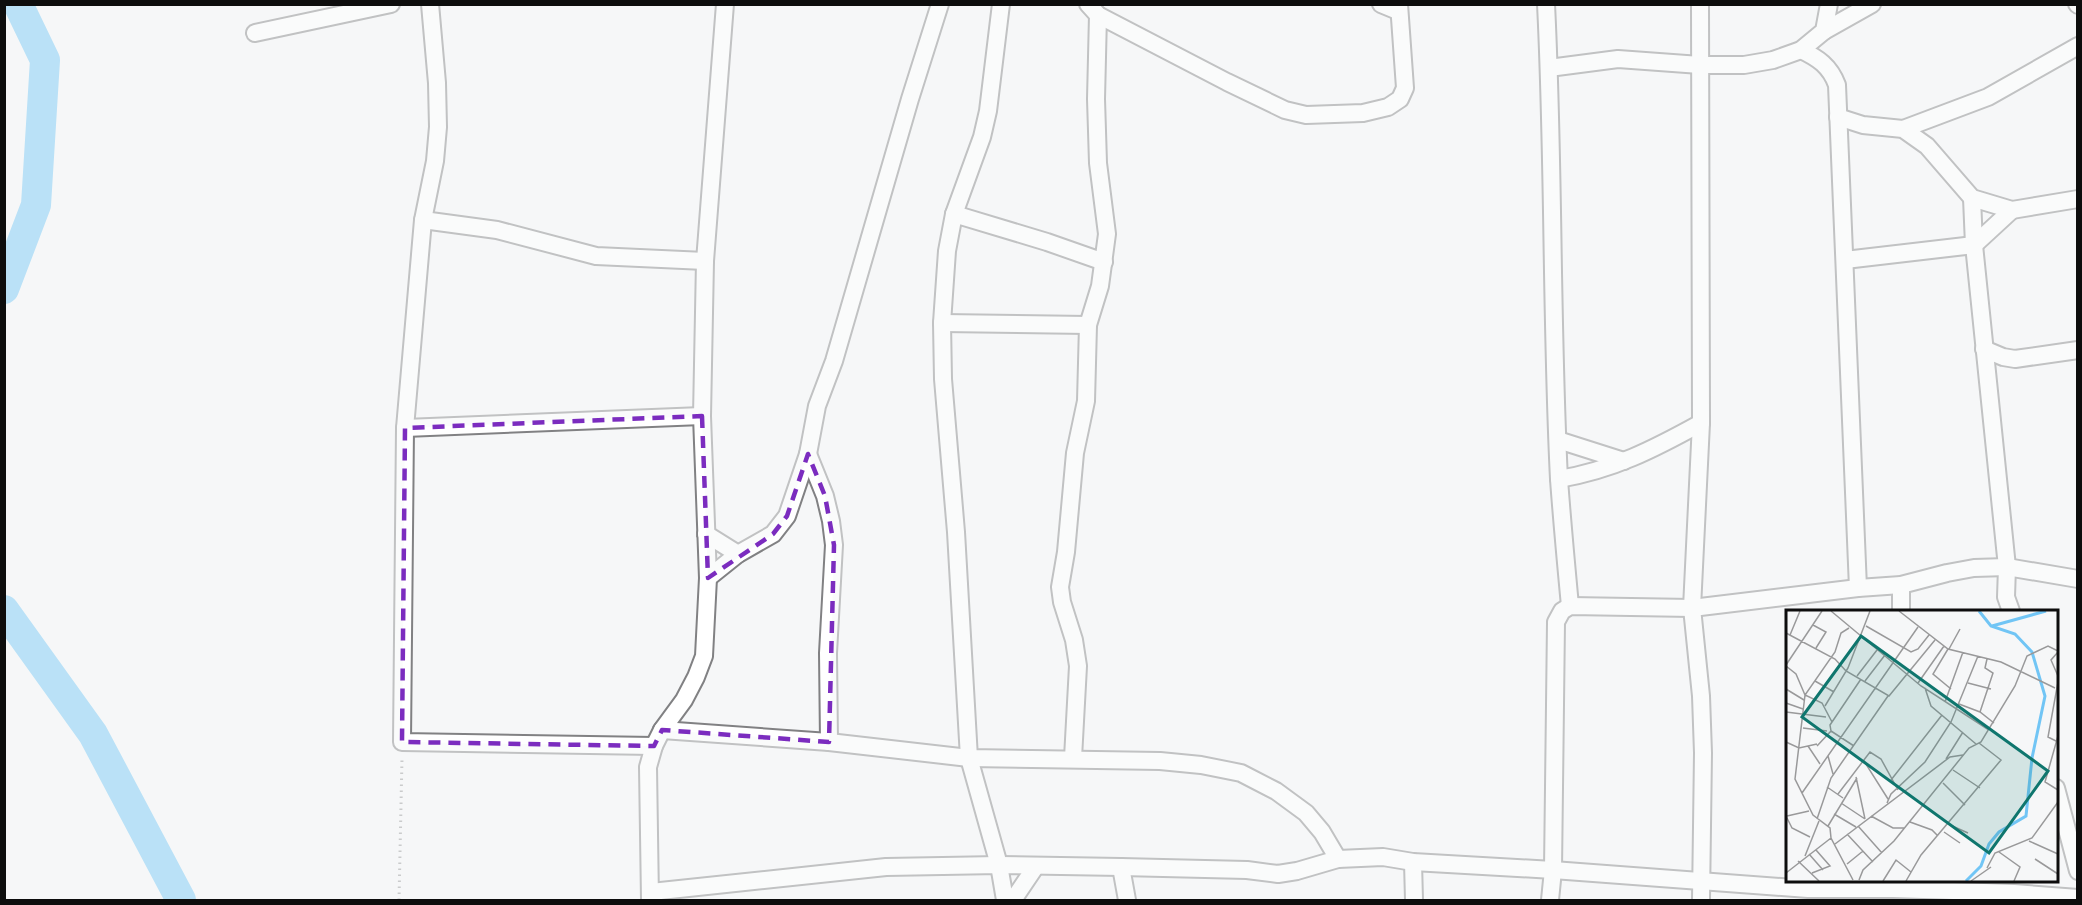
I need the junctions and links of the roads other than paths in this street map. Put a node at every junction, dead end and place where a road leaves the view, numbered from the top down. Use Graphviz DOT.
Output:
graph roads {
  1 [pos="391,4"];
  2 [pos="430,4"];
  3 [pos="725,4"];
  4 [pos="940,4"];
  5 [pos="1001,4"];
  6 [pos="1381,4"];
  7 [pos="1546,4"];
  8 [pos="1700,4"];
  9 [pos="1829,4"];
  10 [pos="1872,4"];
  11 [pos="1398,8"];
  12 [pos="1093,10"];
  13 [pos="1824,31"];
  14 [pos="255,33"];
  15 [pos="2078,46"];
  16 [pos="1801,50"];
  17 [pos="1700,65"];
  18 [pos="1549,68"];
  19 [pos="1838,117"];
  20 [pos="1903,129"];
  21 [pos="1972,198"];
  22 [pos="2078,199"];
  23 [pos="2012,210"];
  24 [pos="954,214"];
  25 [pos="423,220"];
  26 [pos="1974,245"];
  27 [pos="1845,260"];
  28 [pos="705,261"];
  29 [pos="1104,262"];
  30 [pos="942,322"];
  31 [pos="1088,325"];
  32 [pos="1984,349"];
  33 [pos="2078,350"];
  34 [pos="702,416"];
  35 [pos="1701,423"];
  36 [pos="405,428"];
  37 [pos="1558,440"];
  38 [pos="808,454"];
  39 [pos="1624,461"];
  40 [pos="1559,479"];
  41 [pos="706,534"];
  42 [pos="738,554"];
  43 [pos="2007,567"];
  44 [pos="708,578"];
  45 [pos="2078,579"];
  46 [pos="1901,585"];
  47 [pos="1858,588"];
  48 [pos="1819,594"];
  49 [pos="1570,606"];
  50 [pos="1692,608"];
  51 [pos="1816,610"];
  52 [pos="1901,610"];
  53 [pos="2011,610"];
  54 [pos="662,730"];
  55 [pos="829,742"];
  56 [pos="654,746"];
  57 [pos="969,758"];
  58 [pos="1073,758"];
  59 [pos="2058,796"];
  60 [pos="1338,860"];
  61 [pos="1413,862"];
  62 [pos="999,865"];
  63 [pos="1036,866"];
  64 [pos="1121,867"];
  65 [pos="1553,870"];
  66 [pos="2078,871"];
  67 [pos="1700,882"];
  68 [pos="1808,884"];
  69 [pos="1893,884"];
  70 [pos="651,896"];
  71 [pos="2078,898"];
  72 [pos="1005,900"];
  73 [pos="1013,900"];
  74 [pos="1127,900"];
  75 [pos="1414,900"];
  76 [pos="1550,900"];
  77 [pos="1701,900"];
  1 -- 14 [label="street"];
  2 -- 25 [label="street"];
  3 -- 28 [label="street"];
  4 -- 38 [label="street"];
  5 -- 24 [label="street"];
  6 -- 11 [label="street"];
  7 -- 18 [label="street"];
  8 -- 17 [label="street"];
  9 -- 13 [label="street"];
  10 -- 13 [label="street"];
  11 -- 12 [label="street"];
  12 -- 29 [label="street"];
  13 -- 16 [label="street"];
  15 -- 20 [label="street"];
  16 -- 17 [label="street"];
  16 -- 19 [label="street"];
  17 -- 18 [label="street"];
  17 -- 35 [label="street"];
  18 -- 37 [label="street"];
  19 -- 20 [label="street"];
  19 -- 27 [label="street"];
  20 -- 21 [label="street"];
  21 -- 23 [label="street"];
  21 -- 26 [label="street"];
  22 -- 23 [label="street"];
  23 -- 26 [label="street"];
  24 -- 29 [label="street"];
  24 -- 30 [label="street"];
  25 -- 28 [label="street"];
  25 -- 36 [label="street"];
  26 -- 27 [label="street"];
  26 -- 32 [label="street"];
  27 -- 47 [label="street"];
  28 -- 34 [label="street"];
  29 -- 31 [label="street"];
  30 -- 31 [label="street"];
  30 -- 57 [label="street"];
  31 -- 58 [label="street"];
  32 -- 33 [label="street"];
  32 -- 43 [label="street"];
  34 -- 36 [label="street"];
  34 -- 41 [label="street"];
  35 -- 39 [label="street"];
  35 -- 50 [label="street"];
  36 -- 56 [label="street"];
  37 -- 39 [label="street"];
  37 -- 40 [label="street"];
  38 -- 42 [label="street"];
  38 -- 55 [label="street"];
  39 -- 40 [label="street"];
  40 -- 49 [label="street"];
  41 -- 42 [label="street"];
  41 -- 44 [label="street"];
  42 -- 44 [label="street"];
  43 -- 45 [label="street"];
  43 -- 46 [label="street"];
  43 -- 53 [label="street"];
  44 -- 54 [label="street"];
  46 -- 47 [label="street"];
  46 -- 52 [label="street"];
  47 -- 48 [label="street"];
  48 -- 50 [label="street"];
  48 -- 51 [label="street"];
  49 -- 50 [label="street"];
  49 -- 65 [label="street"];
  50 -- 67 [label="street"];
  54 -- 55 [label="street"];
  54 -- 56 [label="street"];
  55 -- 57 [label="street"];
  56 -- 70 [label="street"];
  57 -- 58 [label="street"];
  57 -- 62 [label="street"];
  58 -- 60 [label="street"];
  59 -- 66 [label="street"];
  60 -- 61 [label="street"];
  60 -- 64 [label="street"];
  61 -- 65 [label="street"];
  61 -- 75 [label="street"];
  62 -- 63 [label="street"];
  62 -- 70 [label="street"];
  62 -- 72 [label="street"];
  63 -- 64 [label="street"];
  63 -- 73 [label="street"];
  64 -- 74 [label="street"];
  65 -- 67 [label="street"];
  65 -- 76 [label="street"];
  67 -- 68 [label="street"];
  67 -- 77 [label="street"];
  68 -- 69 [label="street"];
  69 -- 71 [label="street"];
}
